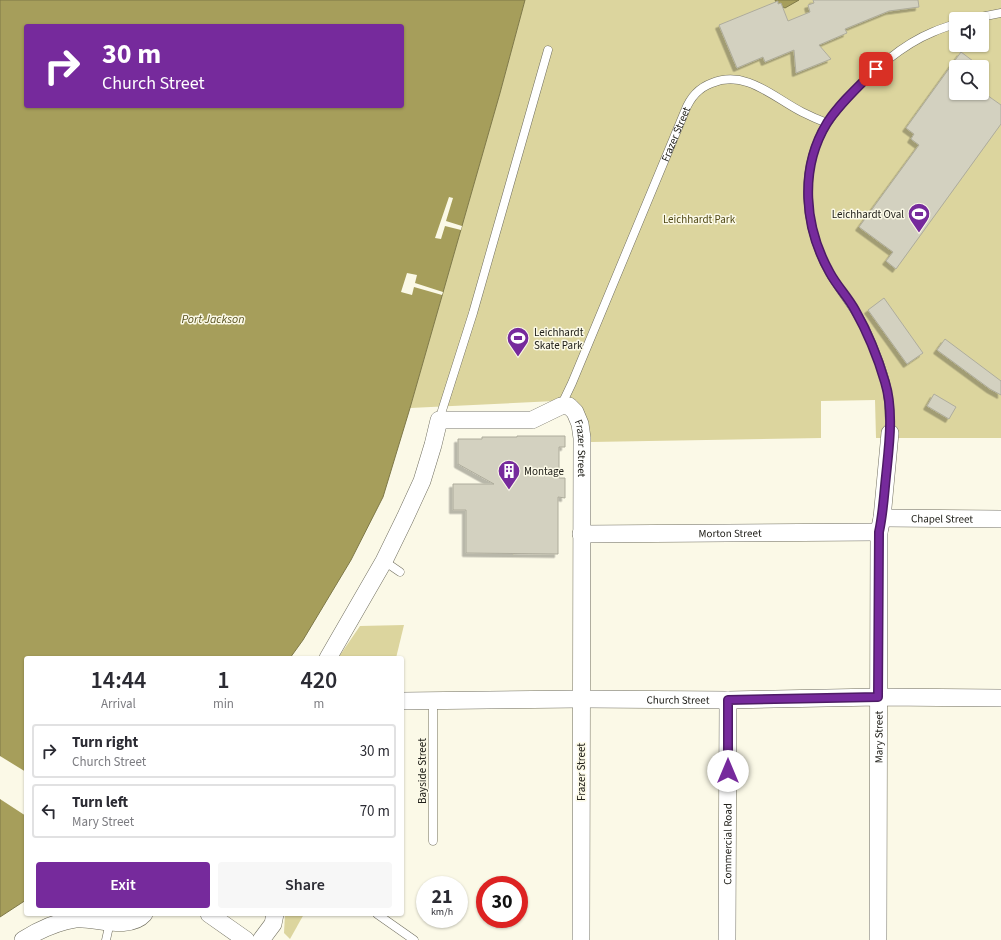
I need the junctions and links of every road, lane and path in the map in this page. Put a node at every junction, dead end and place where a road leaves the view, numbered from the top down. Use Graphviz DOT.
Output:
graph roads {
  1 [pos="1001,14"];
  2 [pos="989,16"];
  3 [pos="949,26"];
  4 [pos="548,50"];
  5 [pos="827,123"];
  6 [pos="561,406"];
  7 [pos="439,420"];
  8 [pos="890,433"];
  9 [pos="1001,519"];
  10 [pos="880,525"];
  11 [pos="581,534"];
  12 [pos="384,561"];
  13 [pos="400,572"];
  14 [pos="329,656"];
  15 [pos="878,697"];
  16 [pos="1001,698"];
  17 [pos="581,699"];
  18 [pos="432,700"];
  19 [pos="728,700"];
  20 [pos="404,701"];
  21 [pos="433,841"];
  22 [pos="141,916"];
  23 [pos="212,916"];
  24 [pos="275,916"];
  25 [pos="380,916"];
  26 [pos="110,922"];
  27 [pos="23,940"];
  28 [pos="106,940"];
  29 [pos="246,940"];
  30 [pos="261,940"];
  31 [pos="414,940"];
  32 [pos="581,940"];
  33 [pos="727,940"];
  34 [pos="878,940"];
  1 -- 2 [label="lane"];
  3 -- 5 [label="lane, Mary Street"];
  4 -- 7 [label="lane"];
  5 -- 6 [label="lane, Frazer Street"];
  5 -- 8 [label="lane, Mary Street"];
  6 -- 7 [label="street"];
  6 -- 11 [label="street, Frazer Street"];
  7 -- 12 [label="street"];
  8 -- 10 [label="street, Mary Street"];
  9 -- 10 [label="street, Chapel Street"];
  10 -- 11 [label="street, Morton Street"];
  10 -- 15 [label="street, Mary Street"];
  11 -- 17 [label="street, Frazer Street"];
  12 -- 13 [label="lane"];
  12 -- 14 [label="street"];
  15 -- 16 [label="street, Church Street"];
  15 -- 19 [label="street, Church Street"];
  15 -- 34 [label="street, Mary Street"];
  17 -- 18 [label="street, Church Street"];
  17 -- 19 [label="street, Church Street"];
  17 -- 32 [label="street, Frazer Street"];
  18 -- 20 [label="street, Church Street"];
  18 -- 21 [label="lane, Bayside Street"];
  19 -- 33 [label="street, Commercial Road"];
  22 -- 26 [label="street"];
  23 -- 29 [label="street"];
  24 -- 30 [label="street"];
  25 -- 31 [label="lane"];
  26 -- 27 [label="street"];
  26 -- 28 [label="lane"];
}
